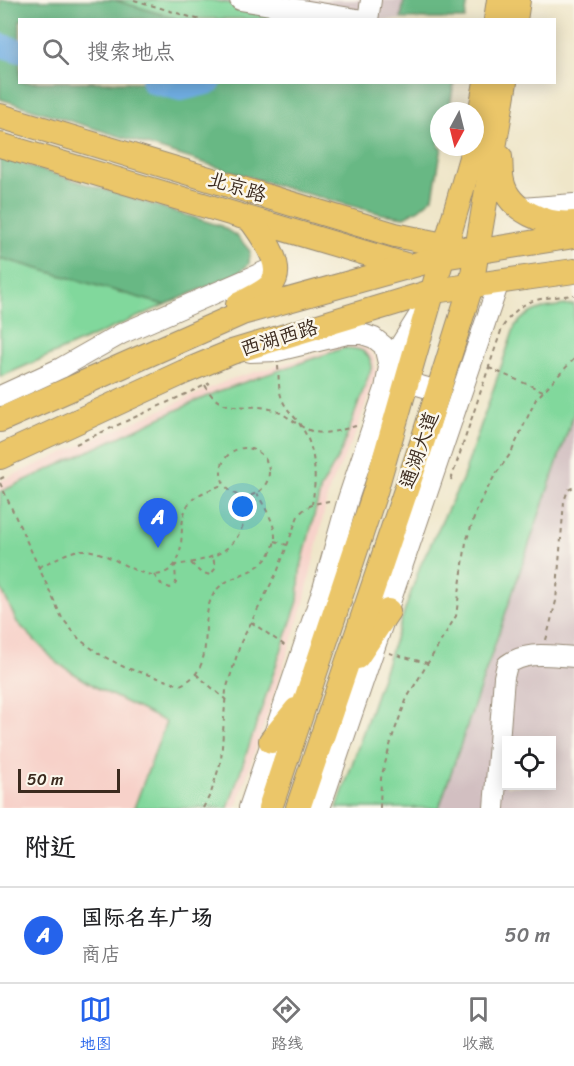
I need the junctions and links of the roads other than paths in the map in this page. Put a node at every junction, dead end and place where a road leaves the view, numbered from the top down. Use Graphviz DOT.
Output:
graph roads {
  1 [pos="244,0"];
  2 [pos="371,0"];
  3 [pos="499,0"];
  4 [pos="518,0"];
  5 [pos="351,18"];
  6 [pos="368,18"];
  7 [pos="496,18"];
  8 [pos="515,18"];
  9 [pos="486,84"];
  10 [pos="506,84"];
  11 [pos="484,102"];
  12 [pos="0,116"];
  13 [pos="498,128"];
  14 [pos="0,145"];
  15 [pos="484,146"];
  16 [pos="477,156"];
  17 [pos="478,156"];
  18 [pos="574,204"];
  19 [pos="522,208"];
  20 [pos="251,220"];
  21 [pos="574,223"];
  22 [pos="574,236"];
  23 [pos="445,251"];
  24 [pos="477,251"];
  25 [pos="411,266"];
  26 [pos="275,267"];
  27 [pos="574,271"];
  28 [pos="499,282"];
  29 [pos="471,286"];
  30 [pos="434,291"];
  31 [pos="200,330"];
  32 [pos="232,352"];
  33 [pos="397,381"];
  34 [pos="438,391"];
  35 [pos="0,396"];
  36 [pos="0,420"];
  37 [pos="5,466"];
  38 [pos="387,611"];
  39 [pos="574,657"];
  40 [pos="339,684"];
  41 [pos="307,696"];
  42 [pos="271,741"];
  43 [pos="249,808"];
  44 [pos="270,808"];
  45 [pos="298,808"];
  46 [pos="320,808"];
  47 [pos="494,808"];
  1 -- 5 [label="street"];
  2 -- 6 [label="street"];
  3 -- 7 [label="main road"];
  4 -- 8 [label="main road"];
  9 -- 11 [label="main road, 通湖大道"];
  10 -- 13 [label="main road, 通湖大道"];
  12 -- 23 [label="main road, 北京路"];
  13 -- 15 [label="main road, 通湖大道"];
  13 -- 19 [label="main road"];
  14 -- 20 [label="main road, 北京路"];
  16 -- 23 [label="main road, 通湖大道"];
  17 -- 24 [label="main road, 通湖大道"];
  18 -- 19 [label="street"];
  19 -- 21 [label="main road"];
  20 -- 25 [label="main road, 北京路"];
  20 -- 26 [label="main road"];
  22 -- 24 [label="main road, 西湖西路"];
  23 -- 24 [label="main road, 西湖西路"];
  23 -- 25 [label="main road, 西湖西路"];
  23 -- 30 [label="main road, 通湖大道"];
  24 -- 29 [label="main road, 通湖大道"];
  25 -- 30 [label="main road"];
  25 -- 31 [label="main road, 西湖西路"];
  26 -- 31 [label="main road"];
  26 -- 35 [label="street"];
  27 -- 28 [label="main road, 西湖西路"];
  28 -- 29 [label="main road, 西湖西路"];
  28 -- 38 [label="street"];
  29 -- 30 [label="main road, 西湖西路"];
  29 -- 34 [label="main road, 通湖大道"];
  30 -- 32 [label="main road, 西湖西路"];
  30 -- 33 [label="main road, 通湖大道"];
  31 -- 36 [label="main road, 西湖西路"];
  32 -- 33 [label="street"];
  32 -- 37 [label="main road, 西湖西路"];
  33 -- 34 [label="street"];
  33 -- 41 [label="main road, 通湖大道"];
  33 -- 42 [label="street"];
  34 -- 40 [label="main road, 通湖大道"];
  38 -- 40 [label="main road"];
  38 -- 46 [label="street"];
  39 -- 47 [label="street"];
  40 -- 45 [label="main road, 通湖大道"];
  41 -- 42 [label="main road"];
  41 -- 44 [label="main road, 通湖大道"];
  42 -- 43 [label="street"];
}
